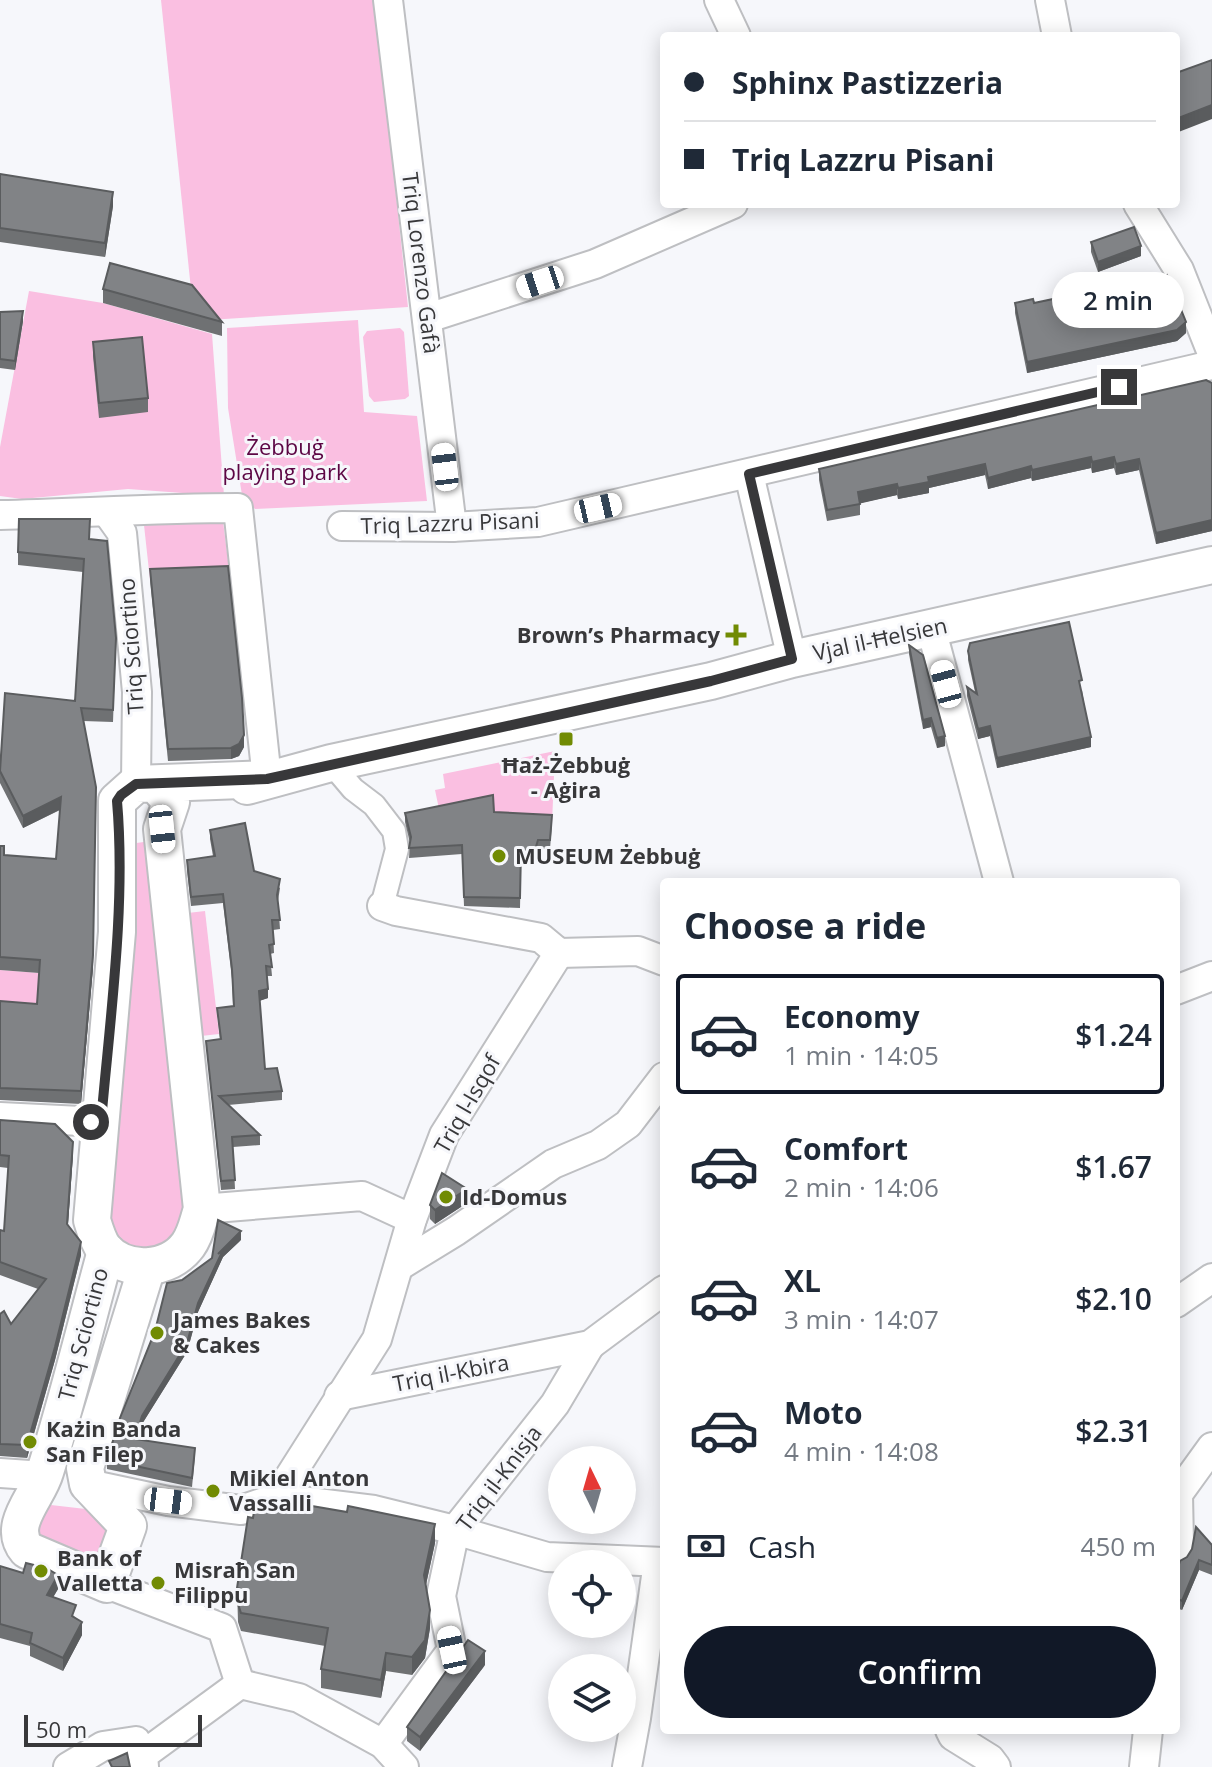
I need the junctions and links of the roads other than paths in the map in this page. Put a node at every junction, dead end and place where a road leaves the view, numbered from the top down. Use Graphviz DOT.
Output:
graph roads {
  1 [pos="388,0"];
  2 [pos="719,0"];
  3 [pos="1050,0"];
  4 [pos="734,32"];
  5 [pos="1056,32"];
  6 [pos="724,208"];
  7 [pos="1140,208"];
  8 [pos="428,318"];
  9 [pos="1212,353"];
  10 [pos="1212,365"];
  11 [pos="749,474"];
  12 [pos="107,512"];
  13 [pos="0,515"];
  14 [pos="342,526"];
  15 [pos="452,527"];
  16 [pos="1212,565"];
  17 [pos="931,628"];
  18 [pos="792,659"];
  19 [pos="331,763"];
  20 [pos="267,779"];
  21 [pos="156,803"];
  22 [pos="998,878"];
  23 [pos="382,906"];
  24 [pos="559,953"];
  25 [pos="660,959"];
  26 [pos="1212,976"];
  27 [pos="1180,988"];
  28 [pos="660,1082"];
  29 [pos="0,1117"];
  30 [pos="101,1122"];
  31 [pos="202,1209"];
  32 [pos="412,1219"];
  33 [pos="106,1251"];
  34 [pos="399,1266"];
  35 [pos="147,1267"];
  36 [pos="1212,1278"];
  37 [pos="660,1293"];
  38 [pos="1180,1300"];
  39 [pos="590,1345"];
  40 [pos="339,1396"];
  41 [pos="1212,1447"];
  42 [pos="0,1473"];
  43 [pos="44,1476"];
  44 [pos="0,1482"];
  45 [pos="88,1484"];
  46 [pos="1180,1490"];
  47 [pos="276,1498"];
  48 [pos="168,1501"];
  49 [pos="23,1517"];
  50 [pos="128,1526"];
  51 [pos="455,1530"];
  52 [pos="660,1562"];
  53 [pos="660,1568"];
  54 [pos="107,1584"];
  55 [pos="240,1684"];
  56 [pos="952,1734"];
  57 [pos="1148,1734"];
  58 [pos="383,1744"];
  59 [pos="144,1761"];
  60 [pos="68,1767"];
  61 [pos="404,1767"];
  62 [pos="627,1767"];
  63 [pos="996,1767"];
  64 [pos="1144,1767"];
  1 -- 8 [label="street, Triq Lorenzo Gafà"];
  2 -- 4 [label="street"];
  3 -- 5 [label="street"];
  6 -- 8 [label="street"];
  7 -- 9 [label="street"];
  8 -- 15 [label="street, Triq Lorenzo Gafà"];
  10 -- 11 [label="street, Triq Lazzru Pisani"];
  11 -- 15 [label="street, Triq Lazzru Pisani"];
  11 -- 18 [label="street"];
  12 -- 13 [label="street"];
  12 -- 20 [label="street"];
  12 -- 21 [label="street, Triq Sciortino"];
  14 -- 15 [label="street, Triq Lazzru Pisani"];
  16 -- 17 [label="street, Vjal il-Ħelsien"];
  17 -- 18 [label="street, Vjal il-Ħelsien"];
  17 -- 22 [label="street"];
  18 -- 19 [label="street, Vjal il-Ħelsien"];
  19 -- 20 [label="street, Vjal il-Ħelsien"];
  19 -- 23 [label="street"];
  20 -- 21 [label="street, Vjal il-Ħelsien"];
  21 -- 30 [label="street, Triq Sciortino"];
  21 -- 31 [label="street, Triq Sciortino"];
  23 -- 24 [label="street"];
  24 -- 25 [label="street"];
  24 -- 32 [label="street, Triq l-Isqof"];
  26 -- 27 [label="street"];
  28 -- 34 [label="street"];
  29 -- 30 [label="street"];
  30 -- 33 [label="street, Triq Sciortino"];
  31 -- 32 [label="street"];
  31 -- 35 [label="street, Triq Sciortino"];
  32 -- 34 [label="street, Triq l-Isqof"];
  33 -- 35 [label="street, Triq Sciortino"];
  33 -- 43 [label="street, Triq Sciortino"];
  34 -- 40 [label="street, Triq l-Isqof"];
  35 -- 45 [label="street, Triq Sciortino"];
  36 -- 38 [label="street"];
  37 -- 39 [label="street, Triq il-Kbira"];
  39 -- 40 [label="street, Triq il-Kbira"];
  39 -- 51 [label="street, Triq il-Knisja"];
  40 -- 47 [label="street"];
  41 -- 46 [label="street"];
  42 -- 43 [label="street"];
  43 -- 49 [label="street, Triq Sciortino"];
  44 -- 49 [label="street"];
  45 -- 48 [label="street"];
  45 -- 50 [label="street"];
  47 -- 48 [label="street"];
  47 -- 51 [label="street"];
  48 -- 50 [label="street"];
  49 -- 54 [label="street"];
  50 -- 54 [label="street"];
  51 -- 52 [label="street"];
  51 -- 58 [label="street, Triq il-Knisja"];
  53 -- 62 [label="street"];
  54 -- 55 [label="street"];
  55 -- 58 [label="street"];
  55 -- 59 [label="street"];
  56 -- 63 [label="street"];
  57 -- 64 [label="street"];
  58 -- 61 [label="street"];
  59 -- 60 [label="street"];
}
